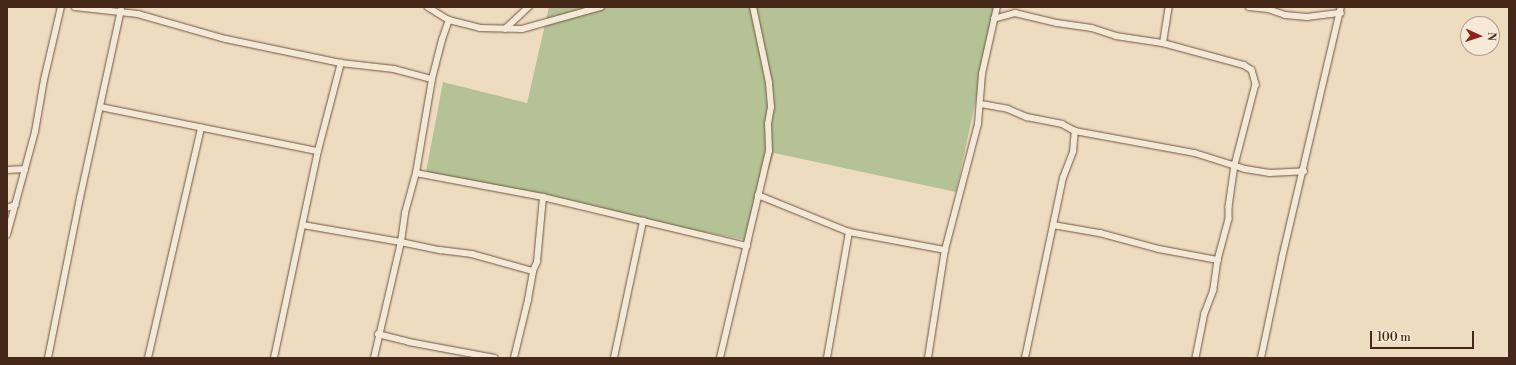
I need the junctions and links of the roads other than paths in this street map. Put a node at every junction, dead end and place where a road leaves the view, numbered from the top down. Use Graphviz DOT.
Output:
graph roads {
  1 [pos="61,7"];
  2 [pos="75,7"];
  3 [pos="428,7"];
  4 [pos="530,7"];
  5 [pos="601,7"];
  6 [pos="752,7"];
  7 [pos="997,7"];
  8 [pos="1011,7"];
  9 [pos="1169,7"];
  10 [pos="1249,7"];
  11 [pos="1341,7"];
  12 [pos="1268,8"];
  13 [pos="121,10"];
  14 [pos="1015,12"];
  15 [pos="1341,14"];
  16 [pos="994,19"];
  17 [pos="449,20"];
  18 [pos="505,29"];
  19 [pos="1163,42"];
  20 [pos="341,63"];
  21 [pos="432,79"];
  22 [pos="980,104"];
  23 [pos="101,108"];
  24 [pos="201,128"];
  25 [pos="1075,131"];
  26 [pos="318,151"];
  27 [pos="1235,165"];
  28 [pos="25,169"];
  29 [pos="7,170"];
  30 [pos="1304,171"];
  31 [pos="416,173"];
  32 [pos="758,195"];
  33 [pos="543,197"];
  34 [pos="15,205"];
  35 [pos="7,208"];
  36 [pos="643,220"];
  37 [pos="303,225"];
  38 [pos="1053,225"];
  39 [pos="849,232"];
  40 [pos="7,235"];
  41 [pos="401,242"];
  42 [pos="747,246"];
  43 [pos="945,250"];
  44 [pos="1218,260"];
  45 [pos="533,271"];
  46 [pos="378,334"];
  47 [pos="48,358"];
  48 [pos="148,358"];
  49 [pos="274,358"];
  50 [pos="374,358"];
  51 [pos="496,358"];
  52 [pos="514,358"];
  53 [pos="614,358"];
  54 [pos="720,358"];
  55 [pos="827,358"];
  56 [pos="928,358"];
  57 [pos="1025,358"];
  58 [pos="1196,358"];
  59 [pos="1261,358"];
  1 -- 28 [label="street"];
  2 -- 13 [label="street"];
  3 -- 17 [label="street"];
  4 -- 18 [label="street"];
  5 -- 18 [label="street"];
  6 -- 32 [label="street"];
  7 -- 16 [label="street"];
  8 -- 14 [label="street"];
  9 -- 19 [label="street"];
  10 -- 12 [label="street"];
  11 -- 15 [label="street"];
  12 -- 15 [label="street"];
  13 -- 20 [label="street"];
  13 -- 23 [label="street"];
  14 -- 16 [label="street"];
  14 -- 19 [label="street"];
  15 -- 30 [label="street"];
  16 -- 22 [label="street"];
  17 -- 18 [label="street"];
  17 -- 21 [label="street"];
  19 -- 27 [label="street"];
  20 -- 21 [label="street"];
  20 -- 26 [label="street"];
  21 -- 31 [label="street"];
  22 -- 25 [label="street"];
  22 -- 43 [label="street"];
  23 -- 24 [label="street"];
  23 -- 47 [label="street"];
  24 -- 26 [label="street"];
  24 -- 48 [label="street"];
  25 -- 27 [label="street"];
  25 -- 38 [label="street"];
  26 -- 37 [label="street"];
  27 -- 30 [label="street"];
  27 -- 44 [label="street"];
  28 -- 29 [label="street"];
  28 -- 34 [label="street"];
  30 -- 59 [label="street"];
  31 -- 33 [label="street"];
  31 -- 41 [label="street"];
  32 -- 39 [label="street"];
  32 -- 42 [label="street"];
  33 -- 36 [label="street"];
  33 -- 45 [label="street"];
  34 -- 35 [label="street"];
  34 -- 40 [label="street"];
  36 -- 42 [label="street"];
  36 -- 53 [label="street"];
  37 -- 41 [label="street"];
  37 -- 49 [label="street"];
  38 -- 44 [label="street"];
  38 -- 57 [label="street"];
  39 -- 43 [label="street"];
  39 -- 55 [label="street"];
  41 -- 45 [label="street"];
  41 -- 46 [label="street"];
  42 -- 54 [label="street"];
  43 -- 56 [label="street"];
  44 -- 58 [label="street"];
  45 -- 52 [label="street"];
  46 -- 50 [label="street"];
  46 -- 51 [label="street"];
}
